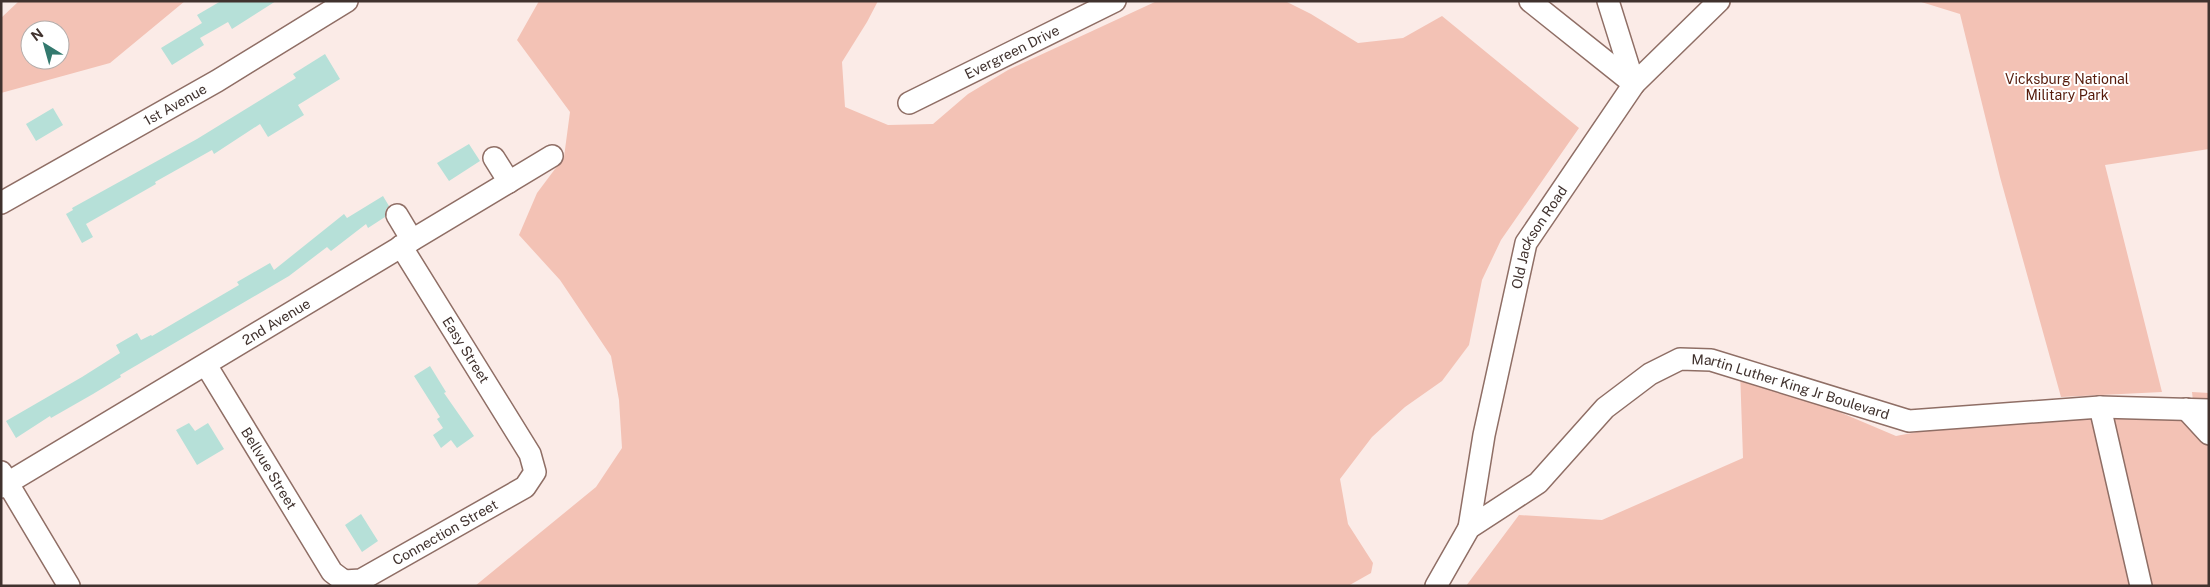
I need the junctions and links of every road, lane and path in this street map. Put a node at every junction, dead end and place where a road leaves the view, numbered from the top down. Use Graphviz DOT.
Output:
graph roads {
  1 [pos="347,1"];
  2 [pos="1115,1"];
  3 [pos="1530,1"];
  4 [pos="1608,1"];
  5 [pos="1719,1"];
  6 [pos="1634,84"];
  7 [pos="909,103"];
  8 [pos="552,156"];
  9 [pos="494,158"];
  10 [pos="508,182"];
  11 [pos="1,204"];
  12 [pos="397,215"];
  13 [pos="407,243"];
  14 [pos="206,365"];
  15 [pos="2100,407"];
  16 [pos="2186,409"];
  17 [pos="2209,410"];
  18 [pos="2209,434"];
  19 [pos="530,454"];
  20 [pos="3,481"];
  21 [pos="1469,528"];
  22 [pos="332,572"];
  23 [pos="69,586"];
  24 [pos="1436,586"];
  25 [pos="2141,586"];
  1 -- 11 [label="street, 1st Avenue"];
  2 -- 7 [label="street, Evergreen Drive"];
  3 -- 6 [label="street"];
  4 -- 6 [label="street"];
  5 -- 6 [label="street, Old Jackson Road"];
  6 -- 21 [label="street, Old Jackson Road"];
  8 -- 10 [label="street, 2nd Avenue"];
  9 -- 10 [label="street"];
  10 -- 13 [label="street, 2nd Avenue"];
  12 -- 13 [label="street, Easy Street"];
  13 -- 14 [label="street, 2nd Avenue"];
  13 -- 19 [label="street, Easy Street"];
  14 -- 20 [label="street, 2nd Avenue"];
  14 -- 22 [label="street, Bellvue Street"];
  15 -- 16 [label="street, Martin Luther King Jr Boulevard"];
  15 -- 21 [label="street, Martin Luther King Jr Boulevard"];
  15 -- 25 [label="street"];
  16 -- 17 [label="street, Martin Luther King Jr Boulevard"];
  16 -- 18 [label="street"];
  19 -- 22 [label="street, Connection Street"];
  20 -- 23 [label="street"];
  21 -- 24 [label="street, Martin Luther King Jr Boulevard"];
}
